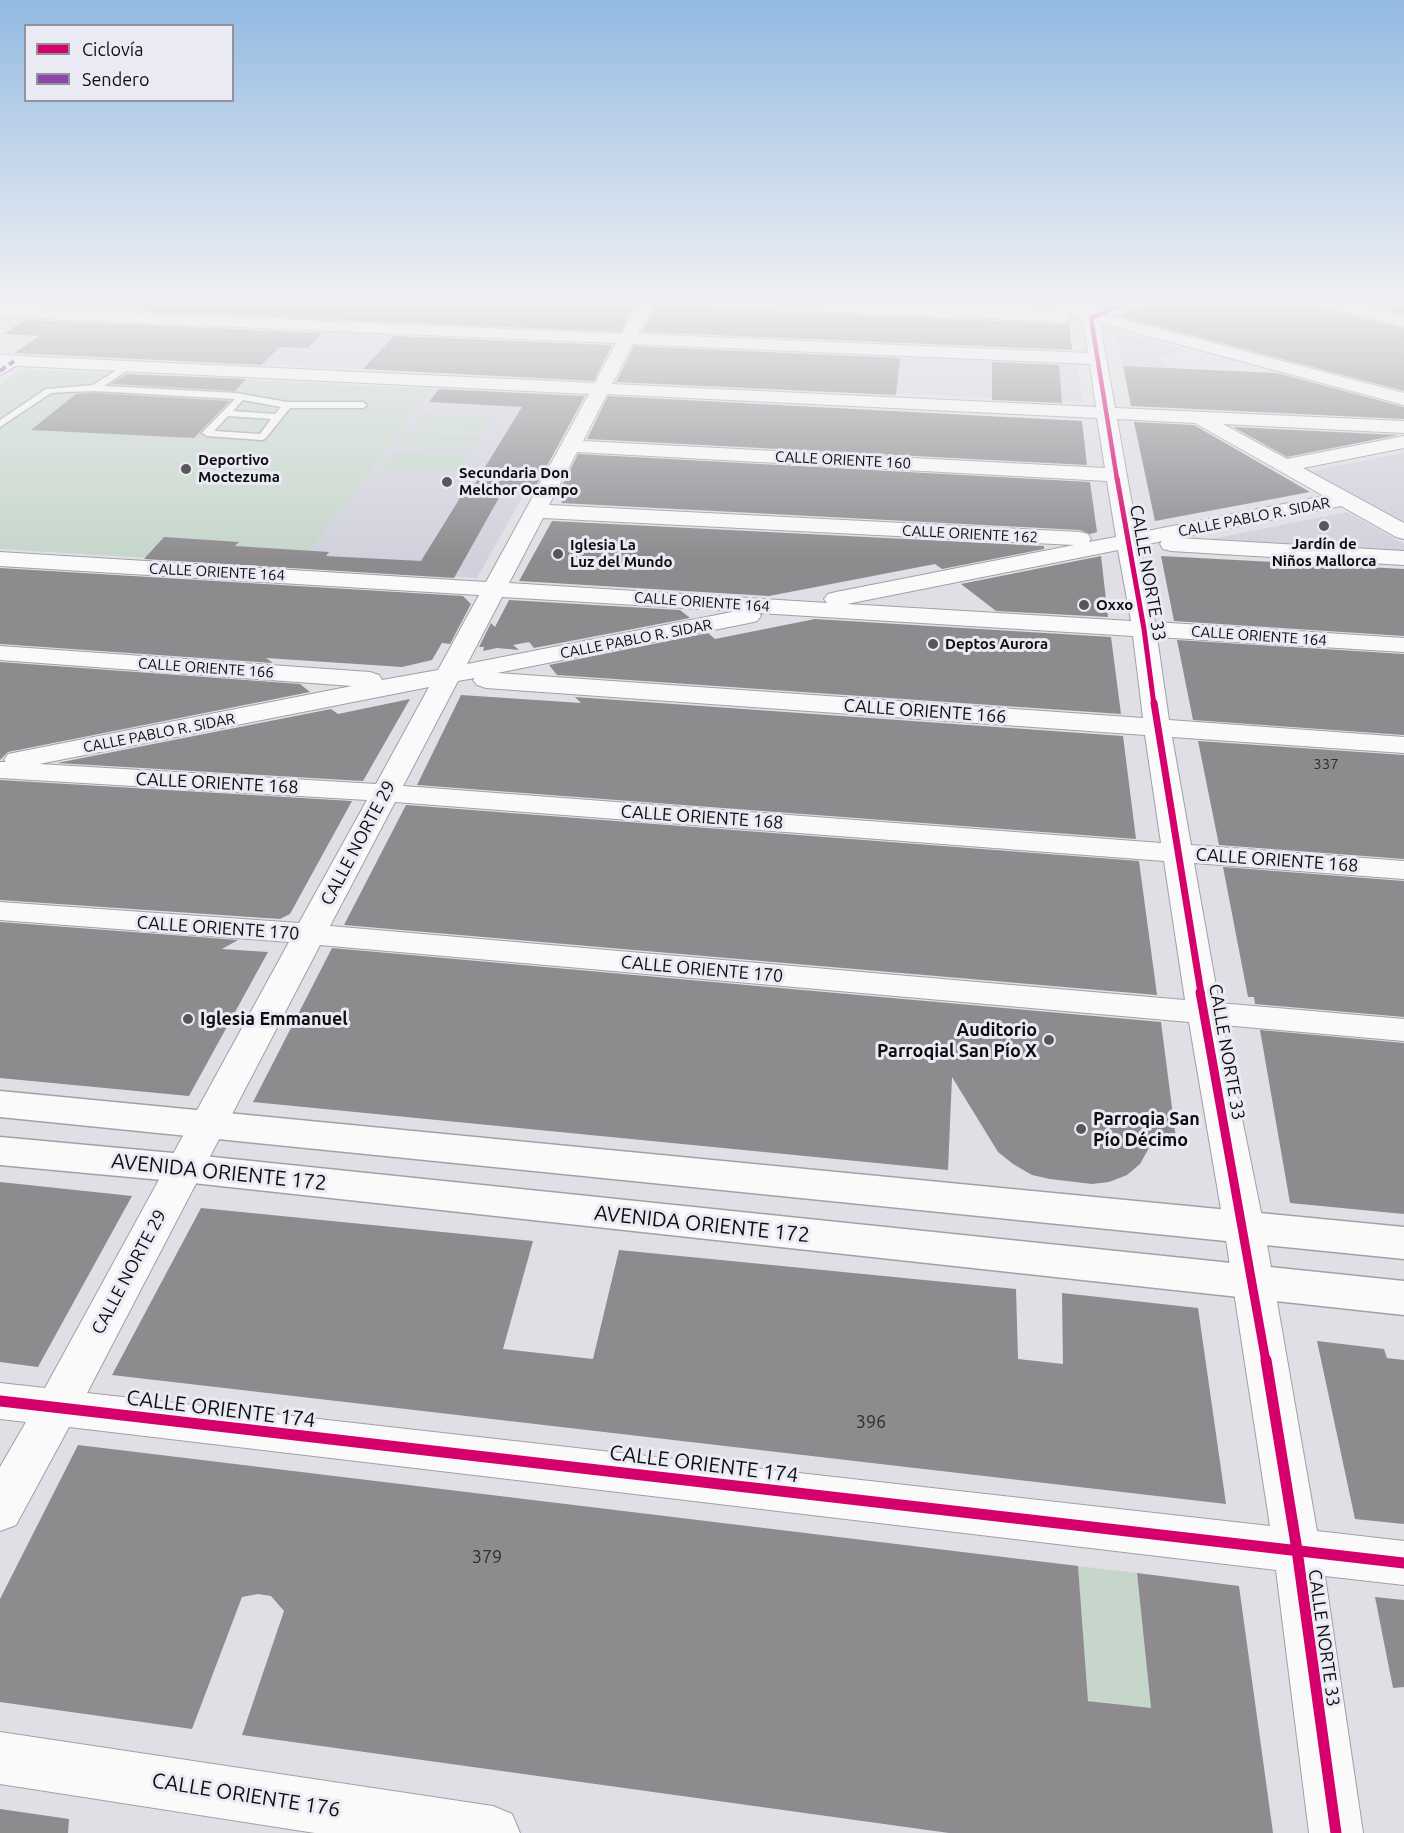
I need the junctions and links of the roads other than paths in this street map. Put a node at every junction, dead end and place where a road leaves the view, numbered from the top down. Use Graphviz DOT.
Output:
graph roads {
  1 [pos="95,388"];
  2 [pos="571,388"];
  3 [pos="1102,388"];
  4 [pos="1360,388"];
  5 [pos="601,389"];
  6 [pos="241,397"];
  7 [pos="1404,399"];
  8 [pos="287,405"];
  9 [pos="363,405"];
  10 [pos="1106,412"];
  11 [pos="226,413"];
  12 [pos="278,417"];
  13 [pos="1197,417"];
  14 [pos="0,424"];
  15 [pos="1404,427"];
  16 [pos="1404,442"];
  17 [pos="570,446"];
  18 [pos="1284,466"];
  19 [pos="1116,475"];
  20 [pos="1342,499"];
  21 [pos="535,511"];
  22 [pos="1404,532"];
  23 [pos="1129,542"];
  24 [pos="1404,558"];
  25 [pos="0,559"];
  26 [pos="493,588"];
  27 [pos="790,608"];
  28 [pos="1144,629"];
  29 [pos="1404,645"];
  30 [pos="0,652"];
  31 [pos="446,677"];
  32 [pos="411,682"];
  33 [pos="1157,728"];
  34 [pos="1404,746"];
  35 [pos="0,764"];
  36 [pos="0,770"];
  37 [pos="385,794"];
  38 [pos="1177,853"];
  39 [pos="1404,870"];
  40 [pos="0,911"];
  41 [pos="310,934"];
  42 [pos="1204,1013"];
  43 [pos="1404,1030"];
  44 [pos="0,1104"];
  45 [pos="208,1124"];
  46 [pos="0,1151"];
  47 [pos="184,1168"];
  48 [pos="1244,1227"];
  49 [pos="1404,1243"];
  50 [pos="1253,1283"];
  51 [pos="1404,1298"];
  52 [pos="0,1401"];
  53 [pos="57,1408"];
  54 [pos="0,1510"];
  55 [pos="1297,1550"];
  56 [pos="1404,1563"];
  57 [pos="0,1758"];
  58 [pos="493,1833"];
  59 [pos="1336,1833"];
  1 -- 6 [label="lane"];
  1 -- 14 [label="lane"];
  2 -- 5 [label="street"];
  3 -- 10 [label="street, CALLE NORTE 33"];
  4 -- 7 [label="street"];
  5 -- 10 [label="street"];
  5 -- 17 [label="street, CALLE NORTE 29"];
  6 -- 8 [label="lane"];
  6 -- 11 [label="lane"];
  8 -- 9 [label="lane"];
  8 -- 12 [label="lane"];
  10 -- 13 [label="street"];
  10 -- 19 [label="street, CALLE NORTE 33"];
  11 -- 12 [label="lane"];
  11 -- 12 [label="lane"];
  13 -- 15 [label="street"];
  13 -- 18 [label="street"];
  16 -- 18 [label="street"];
  17 -- 19 [label="street, CALLE ORIENTE 160"];
  17 -- 21 [label="street, CALLE NORTE 29"];
  18 -- 20 [label="street"];
  19 -- 23 [label="street, CALLE NORTE 33"];
  20 -- 22 [label="street"];
  20 -- 23 [label="street, CALLE PABLO R. SIDAR"];
  21 -- 23 [label="street, CALLE ORIENTE 162"];
  21 -- 26 [label="street, CALLE NORTE 29"];
  23 -- 24 [label="street, CALLE ORIENTE 162"];
  23 -- 27 [label="street, CALLE PABLO R. SIDAR"];
  23 -- 28 [label="street, CALLE NORTE 33"];
  25 -- 26 [label="street, CALLE ORIENTE 164"];
  26 -- 27 [label="street, CALLE ORIENTE 164"];
  26 -- 31 [label="street, CALLE NORTE 29"];
  27 -- 28 [label="street, CALLE ORIENTE 164"];
  27 -- 31 [label="street, CALLE PABLO R. SIDAR"];
  28 -- 29 [label="street, CALLE ORIENTE 164"];
  28 -- 33 [label="street, CALLE NORTE 33"];
  30 -- 32 [label="street, CALLE ORIENTE 166"];
  31 -- 32 [label="street, CALLE PABLO R. SIDAR"];
  31 -- 33 [label="street, CALLE ORIENTE 166"];
  31 -- 37 [label="street, CALLE NORTE 29"];
  32 -- 35 [label="street, CALLE PABLO R. SIDAR"];
  33 -- 34 [label="street, CALLE ORIENTE 166"];
  33 -- 38 [label="street, CALLE NORTE 33"];
  36 -- 37 [label="street, CALLE ORIENTE 168"];
  37 -- 38 [label="street, CALLE ORIENTE 168"];
  37 -- 41 [label="street, CALLE NORTE 29"];
  38 -- 39 [label="street, CALLE ORIENTE 168"];
  38 -- 42 [label="street, CALLE NORTE 33"];
  40 -- 41 [label="street, CALLE ORIENTE 170"];
  41 -- 42 [label="street, CALLE ORIENTE 170"];
  41 -- 45 [label="street, CALLE NORTE 29"];
  42 -- 43 [label="street, CALLE ORIENTE 170"];
  42 -- 48 [label="street, CALLE NORTE 33"];
  44 -- 45 [label="street"];
  45 -- 47 [label="street, CALLE NORTE 29"];
  45 -- 48 [label="street"];
  46 -- 47 [label="street, AVENIDA ORIENTE 172"];
  47 -- 50 [label="street, AVENIDA ORIENTE 172"];
  47 -- 53 [label="street, CALLE NORTE 29"];
  48 -- 49 [label="street"];
  48 -- 50 [label="street, CALLE NORTE 33"];
  50 -- 51 [label="street, AVENIDA ORIENTE 172"];
  50 -- 55 [label="street, CALLE NORTE 33"];
  52 -- 53 [label="street, CALLE ORIENTE 174"];
  53 -- 54 [label="street, CALLE NORTE 29"];
  53 -- 55 [label="street, CALLE ORIENTE 174"];
  55 -- 56 [label="street, CALLE ORIENTE 174"];
  55 -- 59 [label="street, CALLE NORTE 33"];
  57 -- 58 [label="street, CALLE ORIENTE 176"];
}
